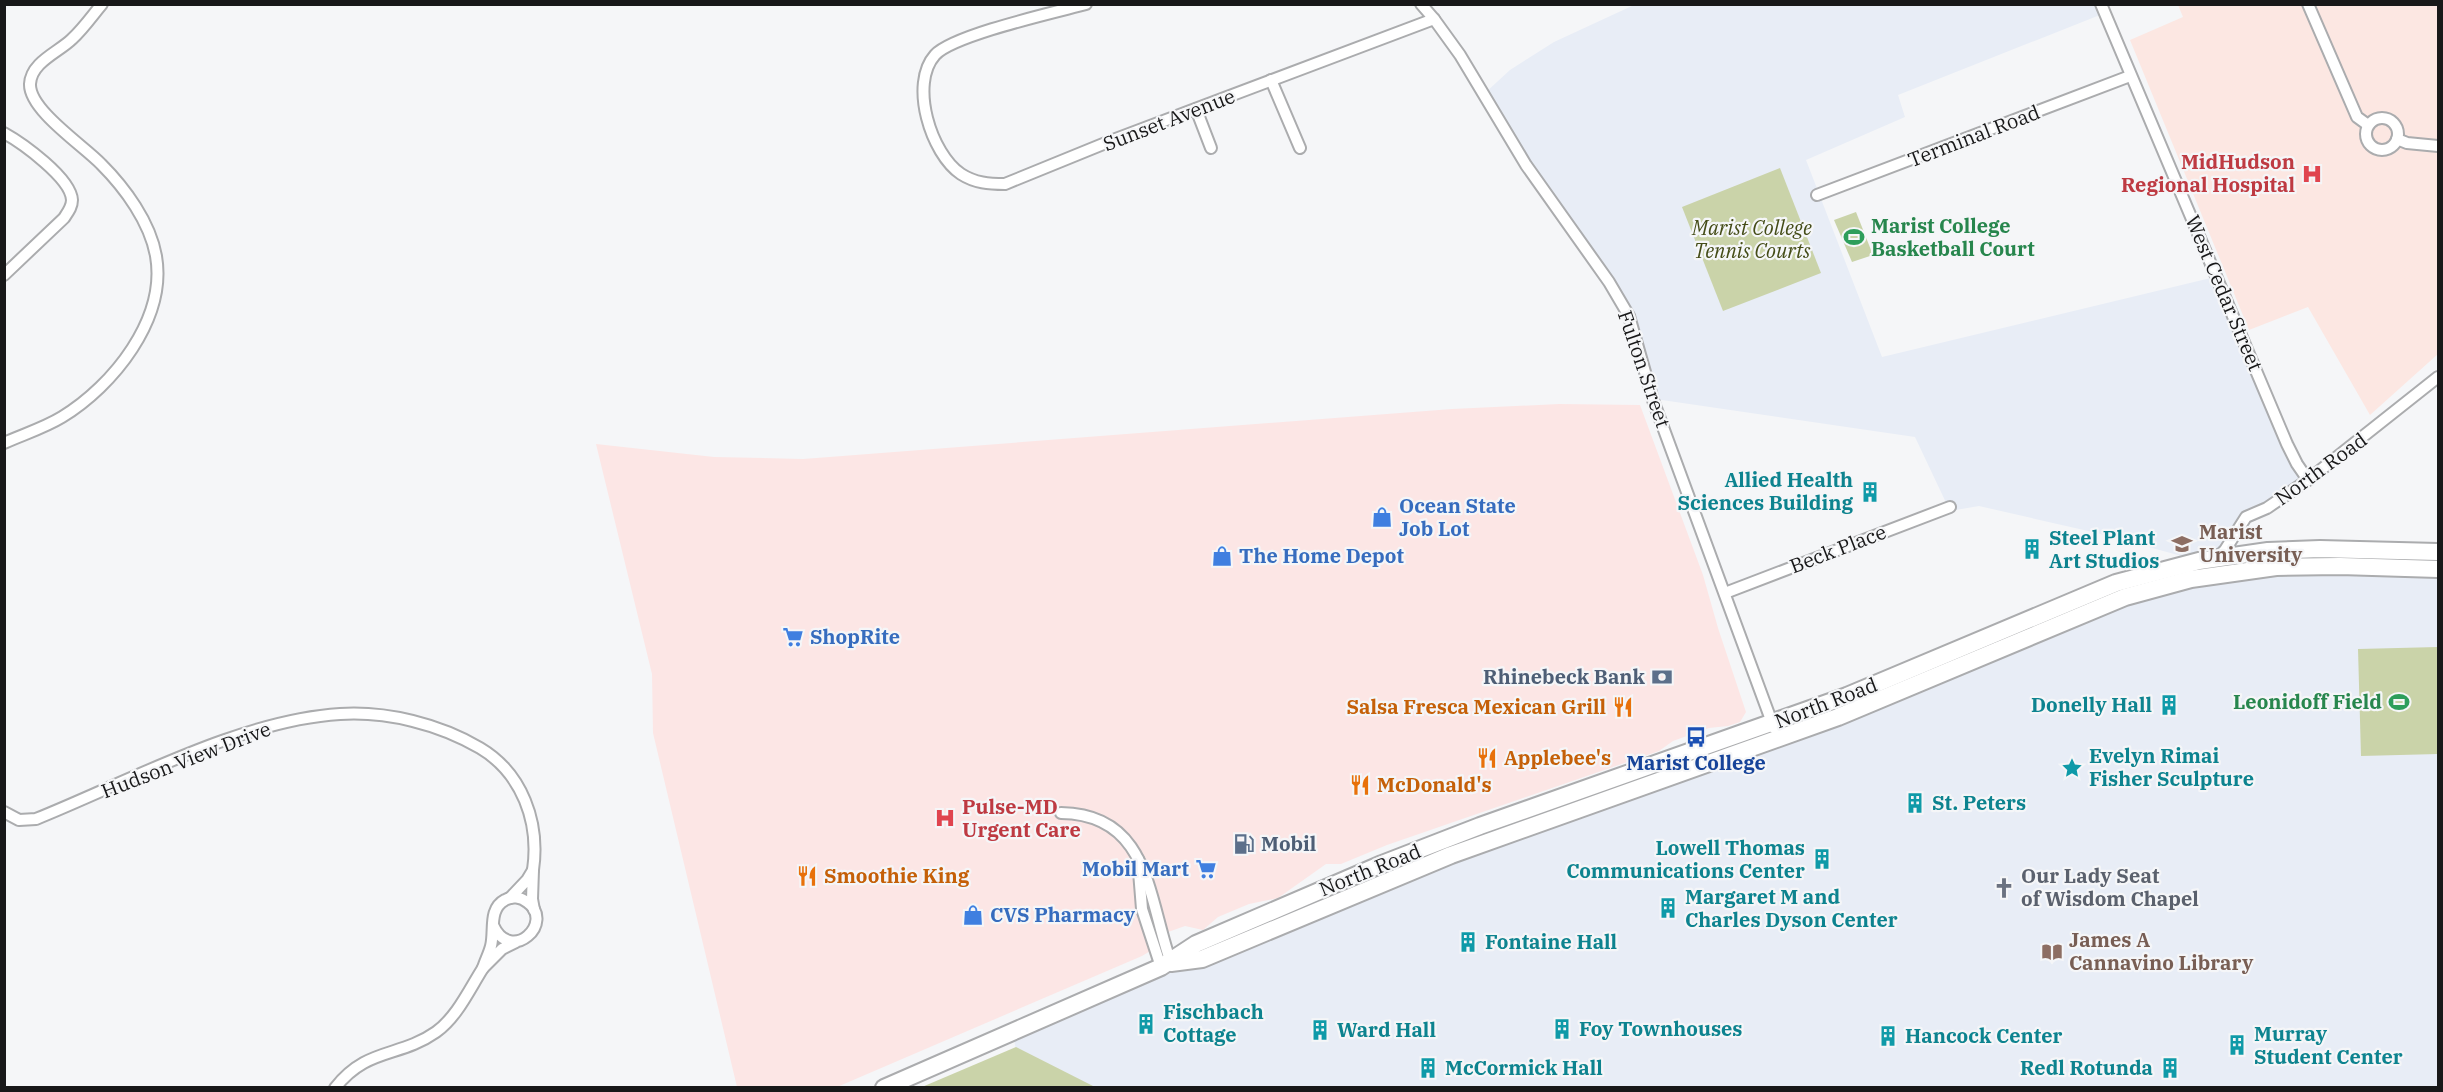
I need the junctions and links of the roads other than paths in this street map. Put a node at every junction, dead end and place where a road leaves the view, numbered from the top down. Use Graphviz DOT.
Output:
graph roads {
  1 [pos="102,4"];
  2 [pos="1086,4"];
  3 [pos="1421,4"];
  4 [pos="2101,4"];
  5 [pos="2308,4"];
  6 [pos="1434,19"];
  7 [pos="2130,76"];
  8 [pos="1272,80"];
  9 [pos="1196,109"];
  10 [pos="2368,125"];
  11 [pos="4,133"];
  12 [pos="2397,139"];
  13 [pos="2439,146"];
  14 [pos="1211,148"];
  15 [pos="1300,148"];
  16 [pos="1817,195"];
  17 [pos="4,275"];
  18 [pos="2439,377"];
  19 [pos="5,443"];
  20 [pos="2307,481"];
  21 [pos="1950,507"];
  22 [pos="2439,552"];
  23 [pos="2216,558"];
  24 [pos="2439,569"];
  25 [pos="1725,593"];
  26 [pos="1772,723"];
  27 [pos="1778,740"];
  28 [pos="4,812"];
  29 [pos="1061,813"];
  30 [pos="533,870"];
  31 [pos="510,898"];
  32 [pos="534,910"];
  33 [pos="493,925"];
  34 [pos="516,942"];
  35 [pos="1166,965"];
  36 [pos="483,968"];
  37 [pos="335,1088"];
  38 [pos="884,1088"];
  1 -- 19 [label="street"];
  2 -- 9 [label="street, Sunset Avenue"];
  3 -- 6 [label="street, Fulton Street"];
  4 -- 7 [label="street, West Cedar Street"];
  5 -- 10 [label="street"];
  6 -- 8 [label="street, Sunset Avenue"];
  6 -- 25 [label="street, Fulton Street"];
  7 -- 16 [label="street, Terminal Road"];
  7 -- 20 [label="street, West Cedar Street"];
  8 -- 9 [label="street, Sunset Avenue"];
  8 -- 15 [label="street"];
  9 -- 14 [label="street"];
  10 -- 12 [label="street"];
  10 -- 12 [label="street"];
  11 -- 17 [label="street"];
  12 -- 13 [label="street"];
  18 -- 20 [label="street, North Road"];
  20 -- 23 [label="street, North Road"];
  21 -- 25 [label="street, Beck Place"];
  22 -- 23 [label="highway"];
  23 -- 26 [label="highway, North Road"];
  24 -- 27 [label="highway, North Road"];
  25 -- 26 [label="street, Fulton Street"];
  26 -- 27 [label="street, Fulton Street"];
  26 -- 35 [label="highway, North Road"];
  27 -- 35 [label="highway, North Road"];
  28 -- 30 [label="street, Hudson View Drive"];
  29 -- 35 [label="street"];
  30 -- 31 [label="street"];
  30 -- 32 [label="street, Hudson View Drive"];
  31 -- 32 [label="street"];
  31 -- 33 [label="street"];
  32 -- 34 [label="street"];
  33 -- 34 [label="street"];
  33 -- 36 [label="street"];
  34 -- 36 [label="street"];
  35 -- 38 [label="highway, North Road"];
  36 -- 37 [label="street"];
}
